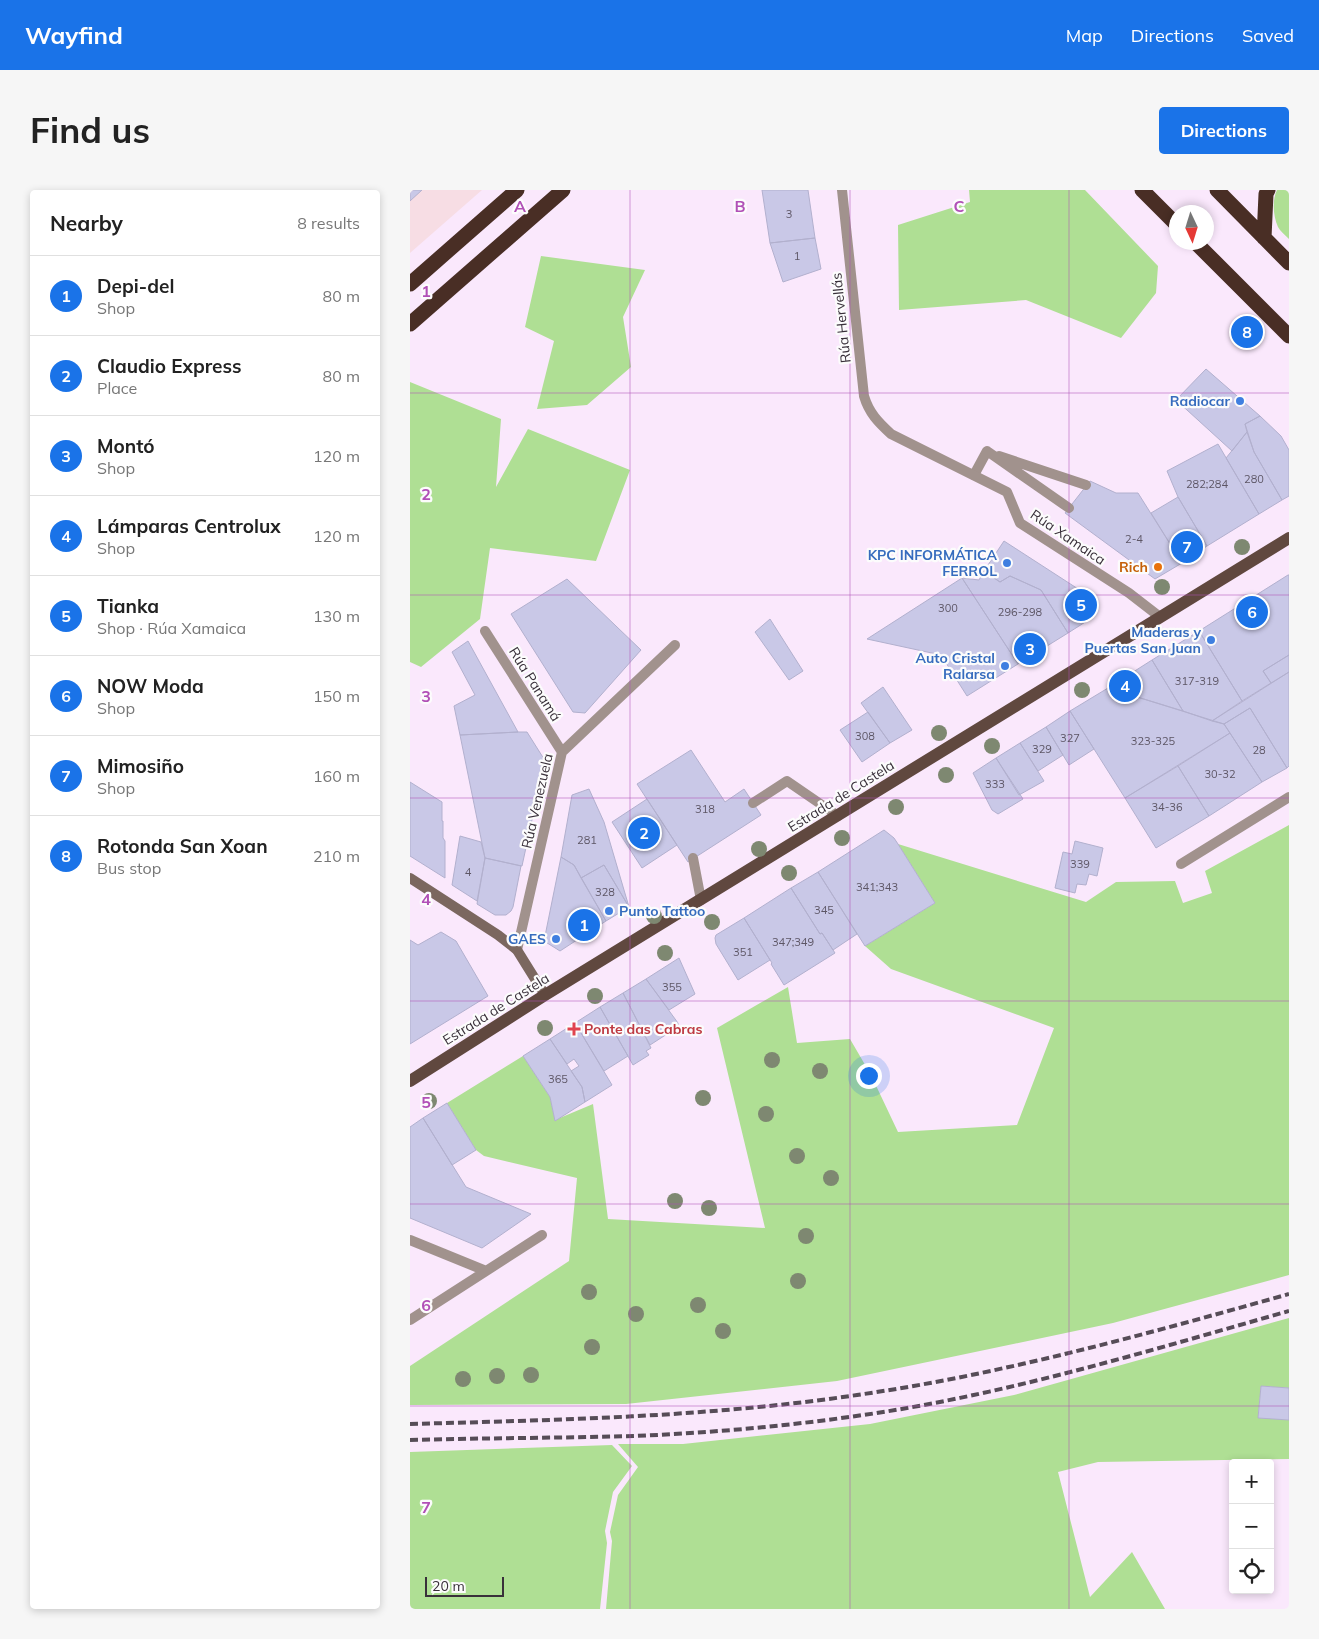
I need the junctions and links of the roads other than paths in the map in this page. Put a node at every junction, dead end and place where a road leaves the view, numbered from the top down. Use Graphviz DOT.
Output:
graph roads {
  1 [pos="517,190"];
  2 [pos="563,190"];
  3 [pos="842,190"];
  4 [pos="1142,190"];
  5 [pos="1217,190"];
  6 [pos="1268,190"];
  7 [pos="1169,217"];
  8 [pos="1264,238"];
  9 [pos="1203,250"];
  10 [pos="1289,263"];
  11 [pos="410,284"];
  12 [pos="410,324"];
  13 [pos="1289,336"];
  14 [pos="891,434"];
  15 [pos="986,451"];
  16 [pos="974,475"];
  17 [pos="1086,485"];
  18 [pos="1069,508"];
  19 [pos="1289,538"];
  20 [pos="1160,617"];
  21 [pos="486,631"];
  22 [pos="675,645"];
  23 [pos="562,752"];
  24 [pos="1289,797"];
  25 [pos="753,803"];
  26 [pos="838,816"];
  27 [pos="693,858"];
  28 [pos="1181,864"];
  29 [pos="410,878"];
  30 [pos="701,900"];
  31 [pos="517,950"];
  32 [pos="545,995"];
  33 [pos="410,1081"];
  34 [pos="542,1235"];
  35 [pos="410,1240"];
  36 [pos="486,1272"];
  37 [pos="410,1320"];
  1 -- 11 [label="highway"];
  2 -- 12 [label="highway"];
  3 -- 14 [label="street, Rúa Hervellás"];
  4 -- 7 [label="highway"];
  5 -- 8 [label="highway"];
  6 -- 8 [label="highway"];
  8 -- 10 [label="highway"];
  9 -- 13 [label="highway"];
  14 -- 16 [label="street, Rúa Xamaica"];
  15 -- 16 [label="street"];
  15 -- 17 [label="street"];
  15 -- 18 [label="street"];
  16 -- 20 [label="street, Rúa Xamaica"];
  19 -- 20 [label="main road, Estrada de Castela"];
  20 -- 26 [label="main road, Estrada de Castela"];
  21 -- 23 [label="street, Rúa Panamá"];
  22 -- 23 [label="street, Rúa Venezuela"];
  23 -- 31 [label="street, Rúa Venezuela"];
  24 -- 28 [label="street"];
  25 -- 26 [label="street"];
  26 -- 30 [label="main road, Estrada de Castela"];
  27 -- 30 [label="street"];
  29 -- 31 [label="street"];
  30 -- 32 [label="main road, Estrada de Castela"];
  31 -- 32 [label="street"];
  32 -- 33 [label="main road, Estrada de Castela"];
  34 -- 36 [label="street"];
  35 -- 36 [label="street"];
  36 -- 37 [label="street"];
}
